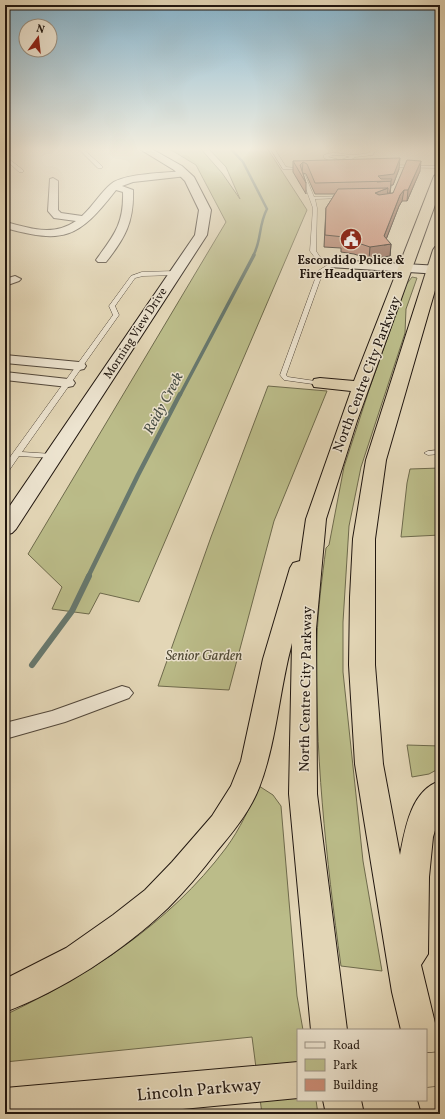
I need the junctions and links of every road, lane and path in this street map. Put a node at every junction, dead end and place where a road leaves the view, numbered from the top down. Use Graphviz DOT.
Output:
graph roads {
  1 [pos="53,200"];
  2 [pos="103,200"];
  3 [pos="128,200"];
  4 [pos="200,200"];
  5 [pos="313,200"];
  6 [pos="437,200"];
  7 [pos="85,219"];
  8 [pos="5,225"];
  9 [pos="102,260"];
  10 [pos="334,264"];
  11 [pos="430,264"];
  12 [pos="174,273"];
  13 [pos="5,359"];
  14 [pos="79,366"];
  15 [pos="5,376"];
  16 [pos="68,383"];
  17 [pos="320,383"];
  18 [pos="361,387"];
  19 [pos="428,452"];
  20 [pos="440,452"];
  21 [pos="16,454"];
  22 [pos="53,456"];
  23 [pos="5,470"];
  24 [pos="316,519"];
  25 [pos="5,529"];
  26 [pos="122,693"];
  27 [pos="5,731"];
  28 [pos="440,792"];
  29 [pos="409,992"];
  30 [pos="5,996"];
  31 [pos="329,1029"];
  32 [pos="419,1029"];
  33 [pos="440,1039"];
  34 [pos="427,1041"];
  35 [pos="427,1062"];
  36 [pos="440,1069"];
  37 [pos="427,1070"];
  38 [pos="291,1079"];
  39 [pos="342,1101"];
  40 [pos="5,1107"];
  41 [pos="440,1112"];
  42 [pos="345,1114"];
  1 -- 7 [label="street"];
  2 -- 7 [label="street"];
  3 -- 9 [label="street"];
  4 -- 12 [label="street, Morning View Drive"];
  5 -- 10 [label="lane"];
  6 -- 11 [label="highway, North Centre City Parkway"];
  7 -- 8 [label="street"];
  10 -- 11 [label="street"];
  10 -- 17 [label="lane"];
  11 -- 18 [label="highway, North Centre City Parkway"];
  11 -- 29 [label="highway, North Centre City Parkway"];
  12 -- 14 [label="lane"];
  12 -- 22 [label="street, Morning View Drive"];
  13 -- 14 [label="street"];
  14 -- 16 [label="lane"];
  15 -- 16 [label="street"];
  16 -- 21 [label="lane"];
  17 -- 18 [label="highway"];
  18 -- 24 [label="highway, North Centre City Parkway"];
  19 -- 20 [label="lane"];
  21 -- 22 [label="lane"];
  21 -- 23 [label="lane"];
  22 -- 25 [label="street, Morning View Drive"];
  24 -- 30 [label="highway"];
  24 -- 31 [label="highway, North Centre City Parkway"];
  26 -- 27 [label="street"];
  28 -- 29 [label="highway"];
  29 -- 32 [label="highway, North Centre City Parkway"];
  33 -- 34 [label="highway"];
  35 -- 41 [label="highway"];
  36 -- 37 [label="highway, bridge"];
  38 -- 40 [label="highway, Lincoln Parkway"];
  39 -- 42 [label="highway"];
}
